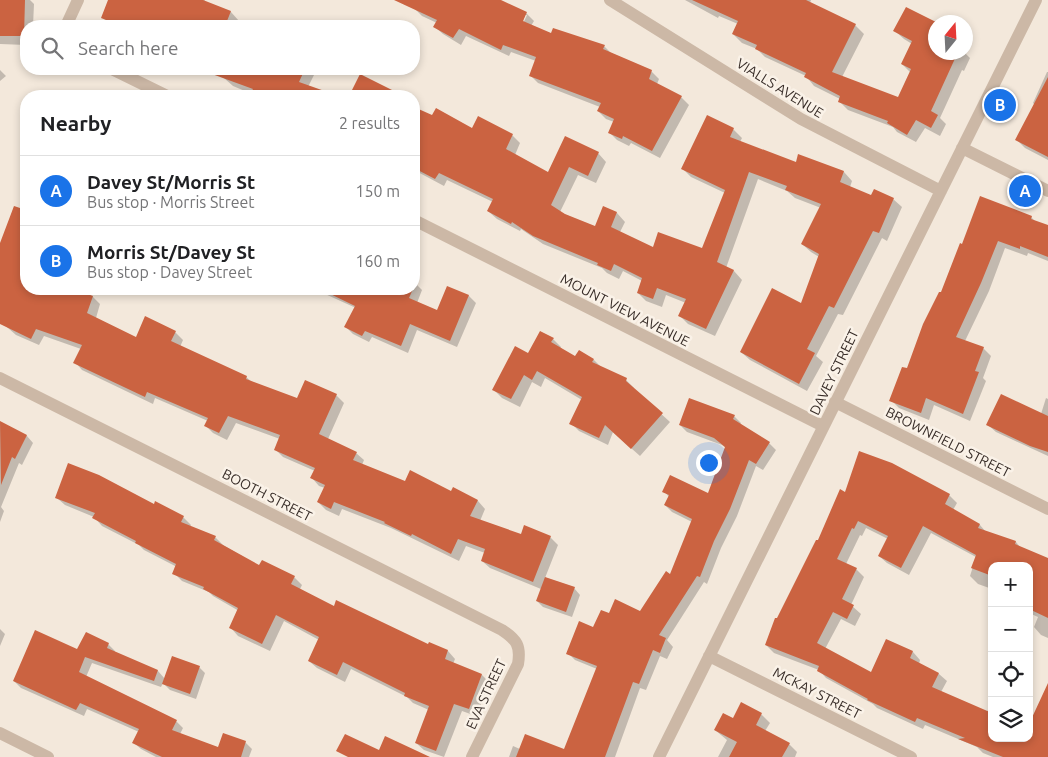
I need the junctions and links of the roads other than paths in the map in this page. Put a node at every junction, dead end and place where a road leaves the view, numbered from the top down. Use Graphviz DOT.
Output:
graph roads {
  1 [pos="78,0"];
  2 [pos="610,0"];
  3 [pos="1036,0"];
  4 [pos="69,20"];
  5 [pos="124,75"];
  6 [pos="155,90"];
  7 [pos="962,148"];
  8 [pos="941,191"];
  9 [pos="1048,191"];
  10 [pos="420,223"];
  11 [pos="0,378"];
  12 [pos="836,402"];
  13 [pos="823,426"];
  14 [pos="1048,508"];
  15 [pos="516,643"];
  16 [pos="710,656"];
  17 [pos="0,733"];
  18 [pos="48,757"];
  19 [pos="472,757"];
  20 [pos="659,757"];
  21 [pos="911,757"];
  1 -- 4 [label="street"];
  2 -- 8 [label="street, VIALLS AVENUE"];
  3 -- 7 [label="street, DAVEY STREET"];
  5 -- 6 [label="street"];
  7 -- 8 [label="street, DAVEY STREET"];
  7 -- 9 [label="street"];
  8 -- 12 [label="street, DAVEY STREET"];
  10 -- 13 [label="street, MOUNT VIEW AVENUE"];
  11 -- 15 [label="street, BOOTH STREET"];
  12 -- 13 [label="street, DAVEY STREET"];
  12 -- 14 [label="street, BROWNFIELD STREET"];
  13 -- 16 [label="street, DAVEY STREET"];
  15 -- 19 [label="street, EVA STREET"];
  16 -- 20 [label="street, DAVEY STREET"];
  16 -- 21 [label="street, MCKAY STREET"];
  17 -- 18 [label="street"];
}
